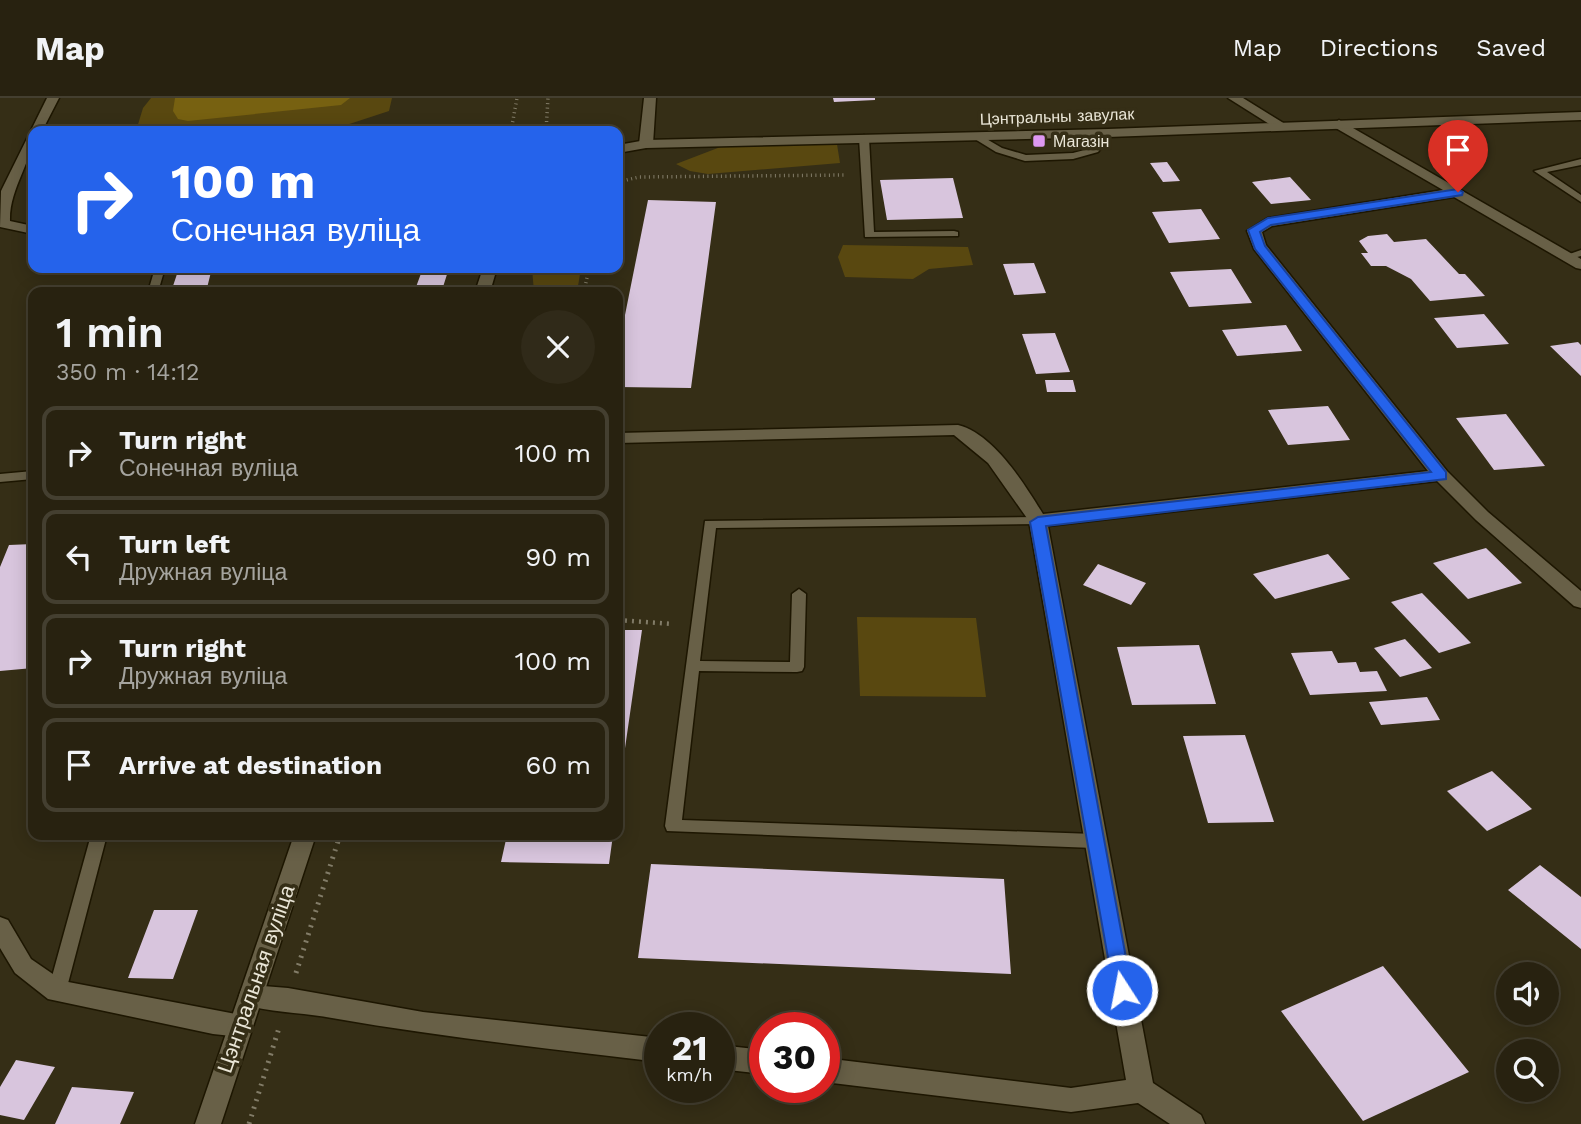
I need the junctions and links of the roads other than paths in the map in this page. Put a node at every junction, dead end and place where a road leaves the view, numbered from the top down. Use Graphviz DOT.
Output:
graph roads {
  1 [pos="53,98"];
  2 [pos="650,98"];
  3 [pos="1234,98"];
  4 [pos="1581,116"];
  5 [pos="1279,124"];
  6 [pos="1339,124"];
  7 [pos="39,126"];
  8 [pos="1108,133"];
  9 [pos="975,136"];
  10 [pos="864,138"];
  11 [pos="646,144"];
  12 [pos="28,147"];
  13 [pos="623,148"];
  14 [pos="1581,162"];
  15 [pos="1458,192"];
  16 [pos="1581,199"];
  17 [pos="2,226"];
  18 [pos="28,229"];
  19 [pos="954,234"];
  20 [pos="1581,253"];
  21 [pos="1566,257"];
  22 [pos="1581,265"];
  23 [pos="623,438"];
  24 [pos="28,475"];
  25 [pos="1441,475"];
  26 [pos="0,478"];
  27 [pos="1038,522"];
  28 [pos="799,594"];
  29 [pos="1581,601"];
  30 [pos="693,666"];
  31 [pos="98,840"];
  32 [pos="303,840"];
  33 [pos="1094,841"];
  34 [pos="0,927"];
  35 [pos="57,991"];
  36 [pos="251,996"];
  37 [pos="241,1026"];
  38 [pos="644,1048"];
  39 [pos="840,1072"];
  40 [pos="1141,1090"];
  41 [pos="208,1124"];
  42 [pos="1192,1124"];
  1 -- 7 [label="street"];
  2 -- 11 [label="street"];
  3 -- 5 [label="street"];
  4 -- 6 [label="street, Цэнтральны завулак"];
  5 -- 6 [label="street, Цэнтральны завулак"];
  5 -- 8 [label="street, Цэнтральны завулак"];
  6 -- 15 [label="street"];
  8 -- 9 [label="street, Цэнтральны завулак"];
  8 -- 9 [label="lane"];
  9 -- 10 [label="street, Цэнтральны завулак"];
  10 -- 11 [label="street, Цэнтральны завулак"];
  10 -- 19 [label="lane"];
  11 -- 13 [label="street, Цэнтральны завулак"];
  12 -- 17 [label="street"];
  14 -- 16 [label="lane"];
  15 -- 21 [label="street"];
  15 -- 25 [label="street"];
  17 -- 18 [label="street"];
  20 -- 21 [label="lane"];
  21 -- 22 [label="street"];
  23 -- 27 [label="street"];
  24 -- 26 [label="lane"];
  25 -- 27 [label="street"];
  25 -- 29 [label="street"];
  27 -- 30 [label="lane"];
  27 -- 33 [label="street"];
  28 -- 30 [label="lane"];
  30 -- 33 [label="lane"];
  31 -- 35 [label="lane"];
  32 -- 36 [label="street, Цэнтральная вуліца"];
  33 -- 40 [label="street"];
  34 -- 35 [label="street"];
  35 -- 37 [label="street"];
  36 -- 37 [label="street, Цэнтральная вуліца"];
  36 -- 38 [label="street"];
  37 -- 41 [label="street, Цэнтральная вуліца"];
  39 -- 40 [label="street"];
  40 -- 42 [label="street"];
}
